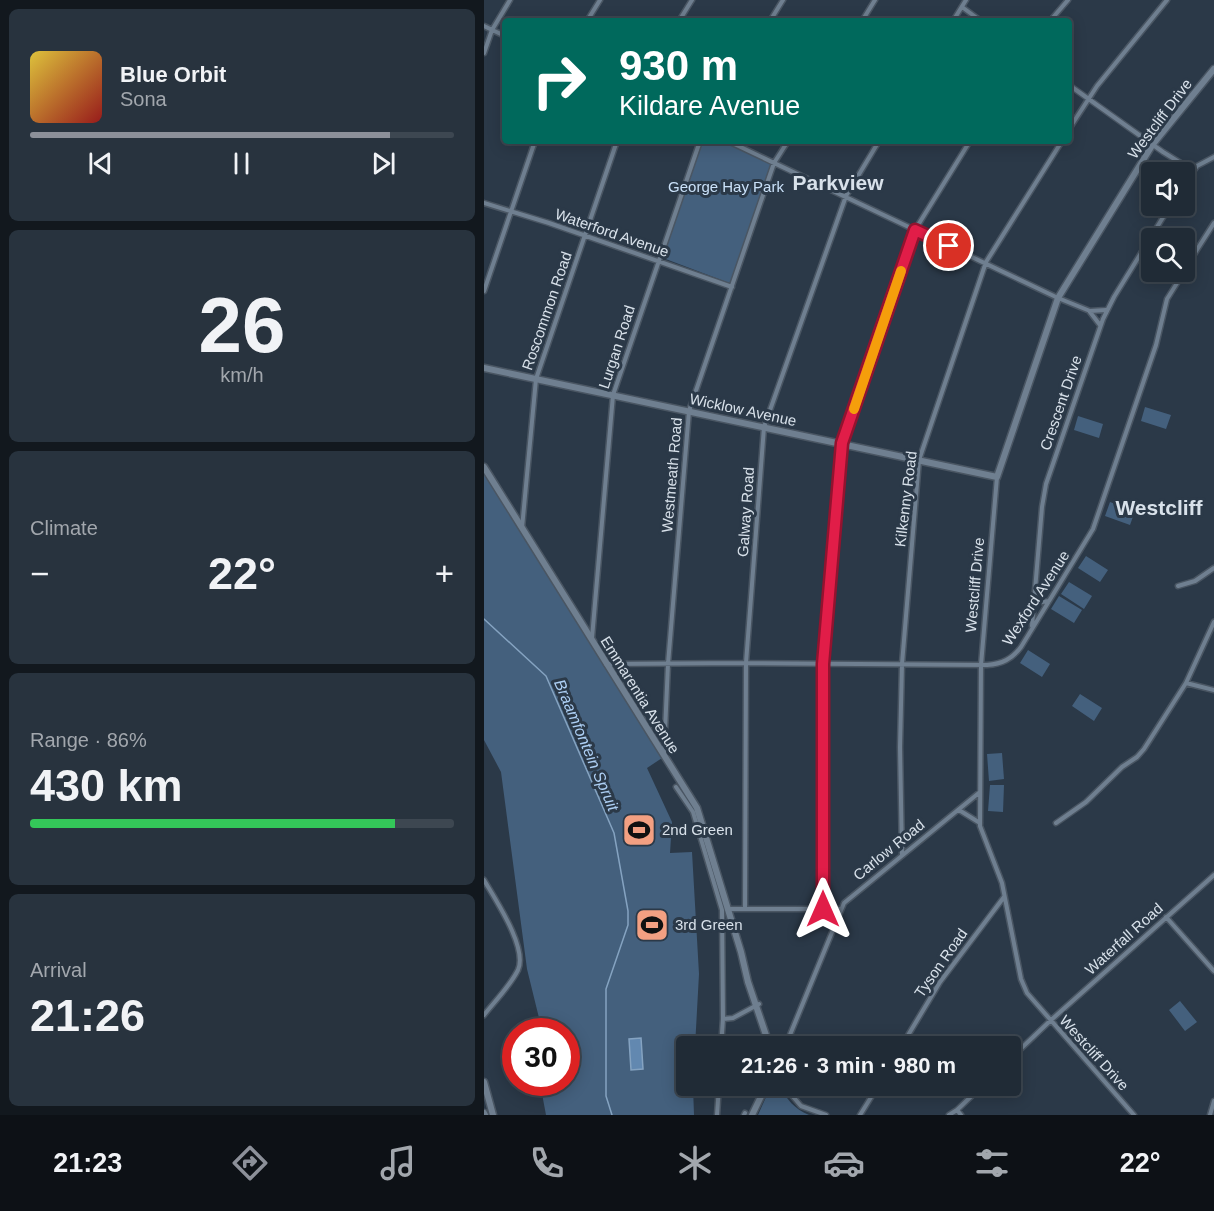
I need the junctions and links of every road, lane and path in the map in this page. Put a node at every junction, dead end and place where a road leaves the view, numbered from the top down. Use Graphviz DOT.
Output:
graph roads {
  1 [pos="510,0"];
  2 [pos="600,0"];
  3 [pos="692,0"];
  4 [pos="783,0"];
  5 [pos="875,0"];
  6 [pos="966,0"];
  7 [pos="1068,0"];
  8 [pos="1167,0"];
  9 [pos="962,7"];
  10 [pos="590,18"];
  11 [pos="681,18"];
  12 [pos="772,18"];
  13 [pos="864,18"];
  14 [pos="955,18"];
  15 [pos="976,18"];
  16 [pos="1053,18"];
  17 [pos="484,26"];
  18 [pos="492,30"];
  19 [pos="502,35"];
  20 [pos="484,52"];
  21 [pos="1213,69"];
  22 [pos="1072,87"];
  23 [pos="1088,99"];
  24 [pos="1072,124"];
  25 [pos="534,144"];
  26 [pos="616,144"];
  27 [pos="699,144"];
  28 [pos="734,144"];
  29 [pos="786,144"];
  30 [pos="877,144"];
  31 [pos="968,144"];
  32 [pos="1060,144"];
  33 [pos="1153,144"];
  34 [pos="1213,157"];
  35 [pos="1180,162"];
  36 [pos="774,163"];
  37 [pos="1195,167"];
  38 [pos="846,196"];
  39 [pos="484,203"];
  40 [pos="511,213"];
  41 [pos="1164,216"];
  42 [pos="1213,223"];
  43 [pos="915,230"];
  44 [pos="585,237"];
  45 [pos="1195,253"];
  46 [pos="659,262"];
  47 [pos="986,262"];
  48 [pos="1177,282"];
  49 [pos="732,287"];
  50 [pos="484,291"];
  51 [pos="1058,298"];
  52 [pos="1107,309"];
  53 [pos="1090,311"];
  54 [pos="1100,326"];
  55 [pos="484,368"];
  56 [pos="536,379"];
  57 [pos="613,395"];
  58 [pos="689,411"];
  59 [pos="764,427"];
  60 [pos="842,443"];
  61 [pos="919,460"];
  62 [pos="484,467"];
  63 [pos="997,477"];
  64 [pos="522,529"];
  65 [pos="1213,568"];
  66 [pos="1178,585"];
  67 [pos="1034,597"];
  68 [pos="1050,601"];
  69 [pos="1213,622"];
  70 [pos="1032,627"];
  71 [pos="592,640"];
  72 [pos="746,663"];
  73 [pos="606,664"];
  74 [pos="668,664"];
  75 [pos="823,664"];
  76 [pos="902,664"];
  77 [pos="980,665"];
  78 [pos="1186,683"];
  79 [pos="1213,690"];
  80 [pos="664,756"];
  81 [pos="676,787"];
  82 [pos="980,792"];
  83 [pos="959,810"];
  84 [pos="980,823"];
  85 [pos="1056,823"];
  86 [pos="902,855"];
  87 [pos="1213,875"];
  88 [pos="484,880"];
  89 [pos="1004,896"];
  90 [pos="745,908"];
  91 [pos="728,909"];
  92 [pos="823,909"];
  93 [pos="840,909"];
  94 [pos="1166,917"];
  95 [pos="1213,971"];
  96 [pos="757,1004"];
  97 [pos="484,1015"];
  98 [pos="723,1019"];
  99 [pos="1050,1021"];
  100 [pos="722,1036"];
  101 [pos="766,1036"];
  102 [pos="789,1036"];
  103 [pos="908,1036"];
  104 [pos="1021,1049"];
  105 [pos="484,1082"];
  106 [pos="718,1096"];
  107 [pos="759,1096"];
  108 [pos="792,1096"];
  109 [pos="872,1096"];
  110 [pos="972,1096"];
  111 [pos="1213,1101"];
  112 [pos="957,1110"];
  113 [pos="747,1114"];
  114 [pos="493,1115"];
  115 [pos="717,1115"];
  116 [pos="826,1115"];
  117 [pos="860,1115"];
  118 [pos="949,1115"];
  119 [pos="961,1115"];
  120 [pos="1134,1115"];
  121 [pos="1210,1115"];
  1 -- 18 [label="street"];
  2 -- 10 [label="street"];
  3 -- 11 [label="street"];
  4 -- 12 [label="street"];
  5 -- 13 [label="street"];
  6 -- 9 [label="street"];
  7 -- 16 [label="street"];
  8 -- 23 [label="street"];
  9 -- 14 [label="street"];
  9 -- 15 [label="street"];
  17 -- 18 [label="street"];
  18 -- 19 [label="street"];
  18 -- 20 [label="street"];
  21 -- 33 [label="street, Westcliff Drive"];
  22 -- 23 [label="street"];
  23 -- 24 [label="street"];
  23 -- 33 [label="street"];
  25 -- 40 [label="street"];
  26 -- 44 [label="street, Roscommon Road"];
  27 -- 46 [label="street, Lurgan Road"];
  28 -- 36 [label="street"];
  29 -- 36 [label="street, Westmeath Road"];
  30 -- 38 [label="street, Galway Road"];
  31 -- 43 [label="street"];
  32 -- 47 [label="street, Kilkenny Road"];
  33 -- 35 [label="street"];
  33 -- 51 [label="street, Westcliff Drive"];
  34 -- 37 [label="street"];
  36 -- 38 [label="street"];
  36 -- 49 [label="street, Westmeath Road"];
  38 -- 43 [label="street"];
  38 -- 59 [label="street, Galway Road"];
  39 -- 40 [label="street, Waterford Avenue"];
  40 -- 44 [label="street, Waterford Avenue"];
  40 -- 50 [label="street"];
  41 -- 52 [label="street, Crescent Drive"];
  42 -- 45 [label="street, Wexford Avenue"];
  43 -- 47 [label="street"];
  43 -- 60 [label="street"];
  44 -- 46 [label="street, Waterford Avenue"];
  44 -- 56 [label="street, Roscommon Road"];
  46 -- 49 [label="street, Waterford Avenue"];
  46 -- 57 [label="street, Lurgan Road"];
  47 -- 51 [label="street"];
  47 -- 61 [label="street, Kilkenny Road"];
  48 -- 68 [label="street, Wexford Avenue"];
  49 -- 58 [label="street, Westmeath Road"];
  51 -- 53 [label="street"];
  51 -- 63 [label="street, Westcliff Drive"];
  52 -- 53 [label="street"];
  52 -- 54 [label="street, Crescent Drive"];
  53 -- 54 [label="street"];
  54 -- 67 [label="street, Crescent Drive"];
  55 -- 56 [label="street, Wicklow Avenue"];
  56 -- 57 [label="street, Wicklow Avenue"];
  56 -- 64 [label="street, Roscommon Road"];
  57 -- 58 [label="street, Wicklow Avenue"];
  57 -- 71 [label="street, Lurgan Road"];
  58 -- 59 [label="street, Wicklow Avenue"];
  58 -- 74 [label="street, Westmeath Road"];
  59 -- 60 [label="street, Wicklow Avenue"];
  59 -- 72 [label="street, Galway Road"];
  60 -- 61 [label="street, Wicklow Avenue"];
  60 -- 75 [label="street"];
  61 -- 63 [label="street, Wicklow Avenue"];
  61 -- 76 [label="street, Kilkenny Road"];
  62 -- 64 [label="street, Emmarentia Avenue"];
  63 -- 77 [label="street, Westcliff Drive"];
  64 -- 71 [label="street, Emmarentia Avenue"];
  65 -- 66 [label="street"];
  67 -- 68 [label="street"];
  67 -- 70 [label="street, Crescent Drive"];
  68 -- 70 [label="street, Wexford Avenue"];
  69 -- 78 [label="street"];
  70 -- 77 [label="street, Wexford Avenue"];
  71 -- 73 [label="street, Emmarentia Avenue"];
  72 -- 74 [label="street, Wexford Avenue"];
  72 -- 75 [label="street, Wexford Avenue"];
  72 -- 90 [label="street, Galway Road"];
  73 -- 74 [label="street, Wexford Avenue"];
  73 -- 80 [label="street, Emmarentia Avenue"];
  74 -- 80 [label="street, Westmeath Road"];
  75 -- 76 [label="street, Wexford Avenue"];
  75 -- 92 [label="street"];
  76 -- 77 [label="street, Wexford Avenue"];
  76 -- 86 [label="street, Kilkenny Road"];
  77 -- 82 [label="street, Westcliff Drive"];
  78 -- 79 [label="street"];
  78 -- 85 [label="street"];
  80 -- 91 [label="street, Emmarentia Avenue"];
  81 -- 98 [label="street"];
  82 -- 83 [label="street, Carlow Road"];
  82 -- 84 [label="street, Westcliff Drive"];
  83 -- 84 [label="street"];
  83 -- 86 [label="street, Carlow Road"];
  84 -- 89 [label="street, Westcliff Drive"];
  86 -- 93 [label="street, Carlow Road"];
  87 -- 94 [label="street, Waterfall Road"];
  88 -- 97 [label="street"];
  89 -- 99 [label="street, Westcliff Drive"];
  89 -- 103 [label="street, Tyson Road"];
  90 -- 91 [label="street"];
  90 -- 92 [label="street"];
  91 -- 96 [label="street, Emmarentia Avenue"];
  92 -- 93 [label="street"];
  93 -- 102 [label="street, Carlow Road"];
  94 -- 95 [label="street"];
  94 -- 99 [label="street, Waterfall Road"];
  96 -- 98 [label="street"];
  96 -- 101 [label="street, Emmarentia Avenue"];
  98 -- 100 [label="street"];
  99 -- 104 [label="street, Waterfall Road"];
  99 -- 120 [label="street, Westcliff Drive"];
  105 -- 114 [label="street"];
  106 -- 115 [label="street"];
  107 -- 113 [label="street"];
  108 -- 116 [label="street"];
  109 -- 117 [label="street"];
  110 -- 112 [label="street"];
  111 -- 121 [label="street"];
  112 -- 118 [label="street"];
  112 -- 119 [label="street"];
}
